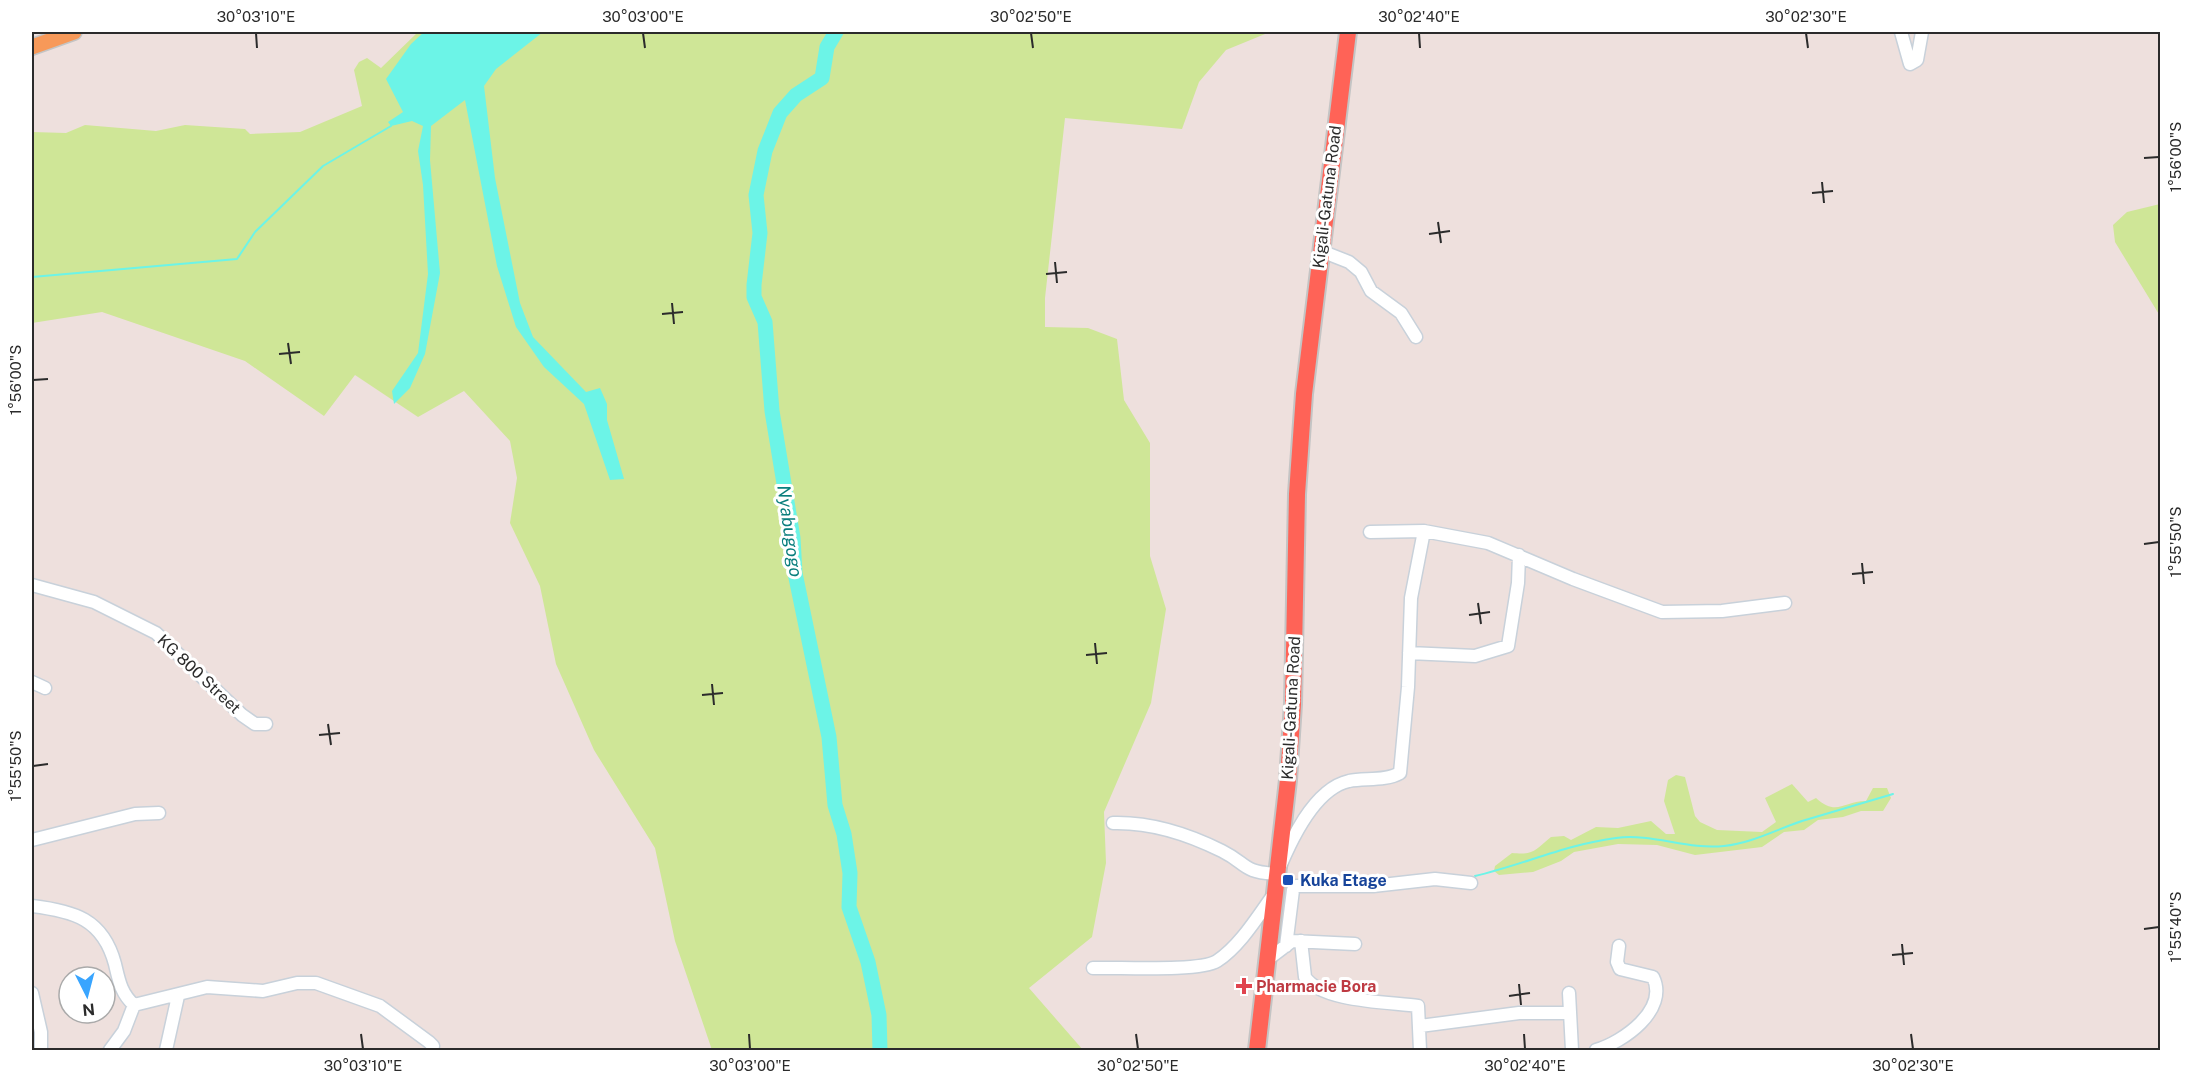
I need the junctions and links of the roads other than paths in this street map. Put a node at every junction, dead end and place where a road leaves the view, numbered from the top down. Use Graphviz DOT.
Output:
graph roads {
  1 [pos="74,32"];
  2 [pos="1339,32"];
  3 [pos="1348,32"];
  4 [pos="1901,32"];
  5 [pos="1922,32"];
  6 [pos="32,47"];
  7 [pos="1321,251"];
  8 [pos="1416,337"];
  9 [pos="1308,363"];
  10 [pos="1424,531"];
  11 [pos="1370,532"];
  12 [pos="1519,555"];
  13 [pos="32,585"];
  14 [pos="1785,603"];
  15 [pos="1409,653"];
  16 [pos="32,682"];
  17 [pos="45,688"];
  18 [pos="266,724"];
  19 [pos="159,813"];
  20 [pos="1113,823"];
  21 [pos="32,840"];
  22 [pos="1277,874"];
  23 [pos="1471,883"];
  24 [pos="1275,893"];
  25 [pos="32,906"];
  26 [pos="1301,940"];
  27 [pos="1355,944"];
  28 [pos="1286,945"];
  29 [pos="1619,946"];
  30 [pos="1267,960"];
  31 [pos="1093,968"];
  32 [pos="32,993"];
  33 [pos="1569,993"];
  34 [pos="178,996"];
  35 [pos="134,1005"];
  36 [pos="1570,1012"];
  37 [pos="1420,1026"];
  38 [pos="41,1050"];
  39 [pos="110,1050"];
  40 [pos="166,1050"];
  41 [pos="432,1050"];
  42 [pos="1257,1050"];
  43 [pos="1420,1050"];
  44 [pos="1572,1050"];
  45 [pos="1596,1050"];
  1 -- 6 [label="main road"];
  2 -- 9 [label="highway, Kigali-Gatuna Road"];
  3 -- 7 [label="highway, Kigali-Gatuna Road"];
  4 -- 5 [label="street"];
  7 -- 8 [label="street"];
  7 -- 9 [label="highway, Kigali-Gatuna Road"];
  9 -- 22 [label="highway, Kigali-Gatuna Road"];
  10 -- 11 [label="street"];
  10 -- 12 [label="street"];
  10 -- 15 [label="street"];
  12 -- 14 [label="street"];
  12 -- 15 [label="street"];
  13 -- 18 [label="street, KG 800 Street"];
  15 -- 22 [label="street"];
  16 -- 17 [label="street"];
  19 -- 21 [label="street"];
  20 -- 22 [label="street"];
  22 -- 24 [label="highway, Kigali-Gatuna Road"];
  23 -- 28 [label="street"];
  24 -- 30 [label="highway, Kigali-Gatuna Road"];
  24 -- 31 [label="street"];
  25 -- 35 [label="street"];
  26 -- 27 [label="street"];
  26 -- 28 [label="street"];
  26 -- 37 [label="street"];
  28 -- 30 [label="street"];
  29 -- 45 [label="street"];
  30 -- 42 [label="highway, Kigali-Gatuna Road"];
  32 -- 38 [label="street"];
  33 -- 36 [label="street"];
  34 -- 35 [label="street"];
  34 -- 40 [label="street"];
  34 -- 41 [label="street"];
  35 -- 39 [label="street"];
  36 -- 37 [label="street"];
  36 -- 44 [label="street"];
  37 -- 43 [label="street"];
}
